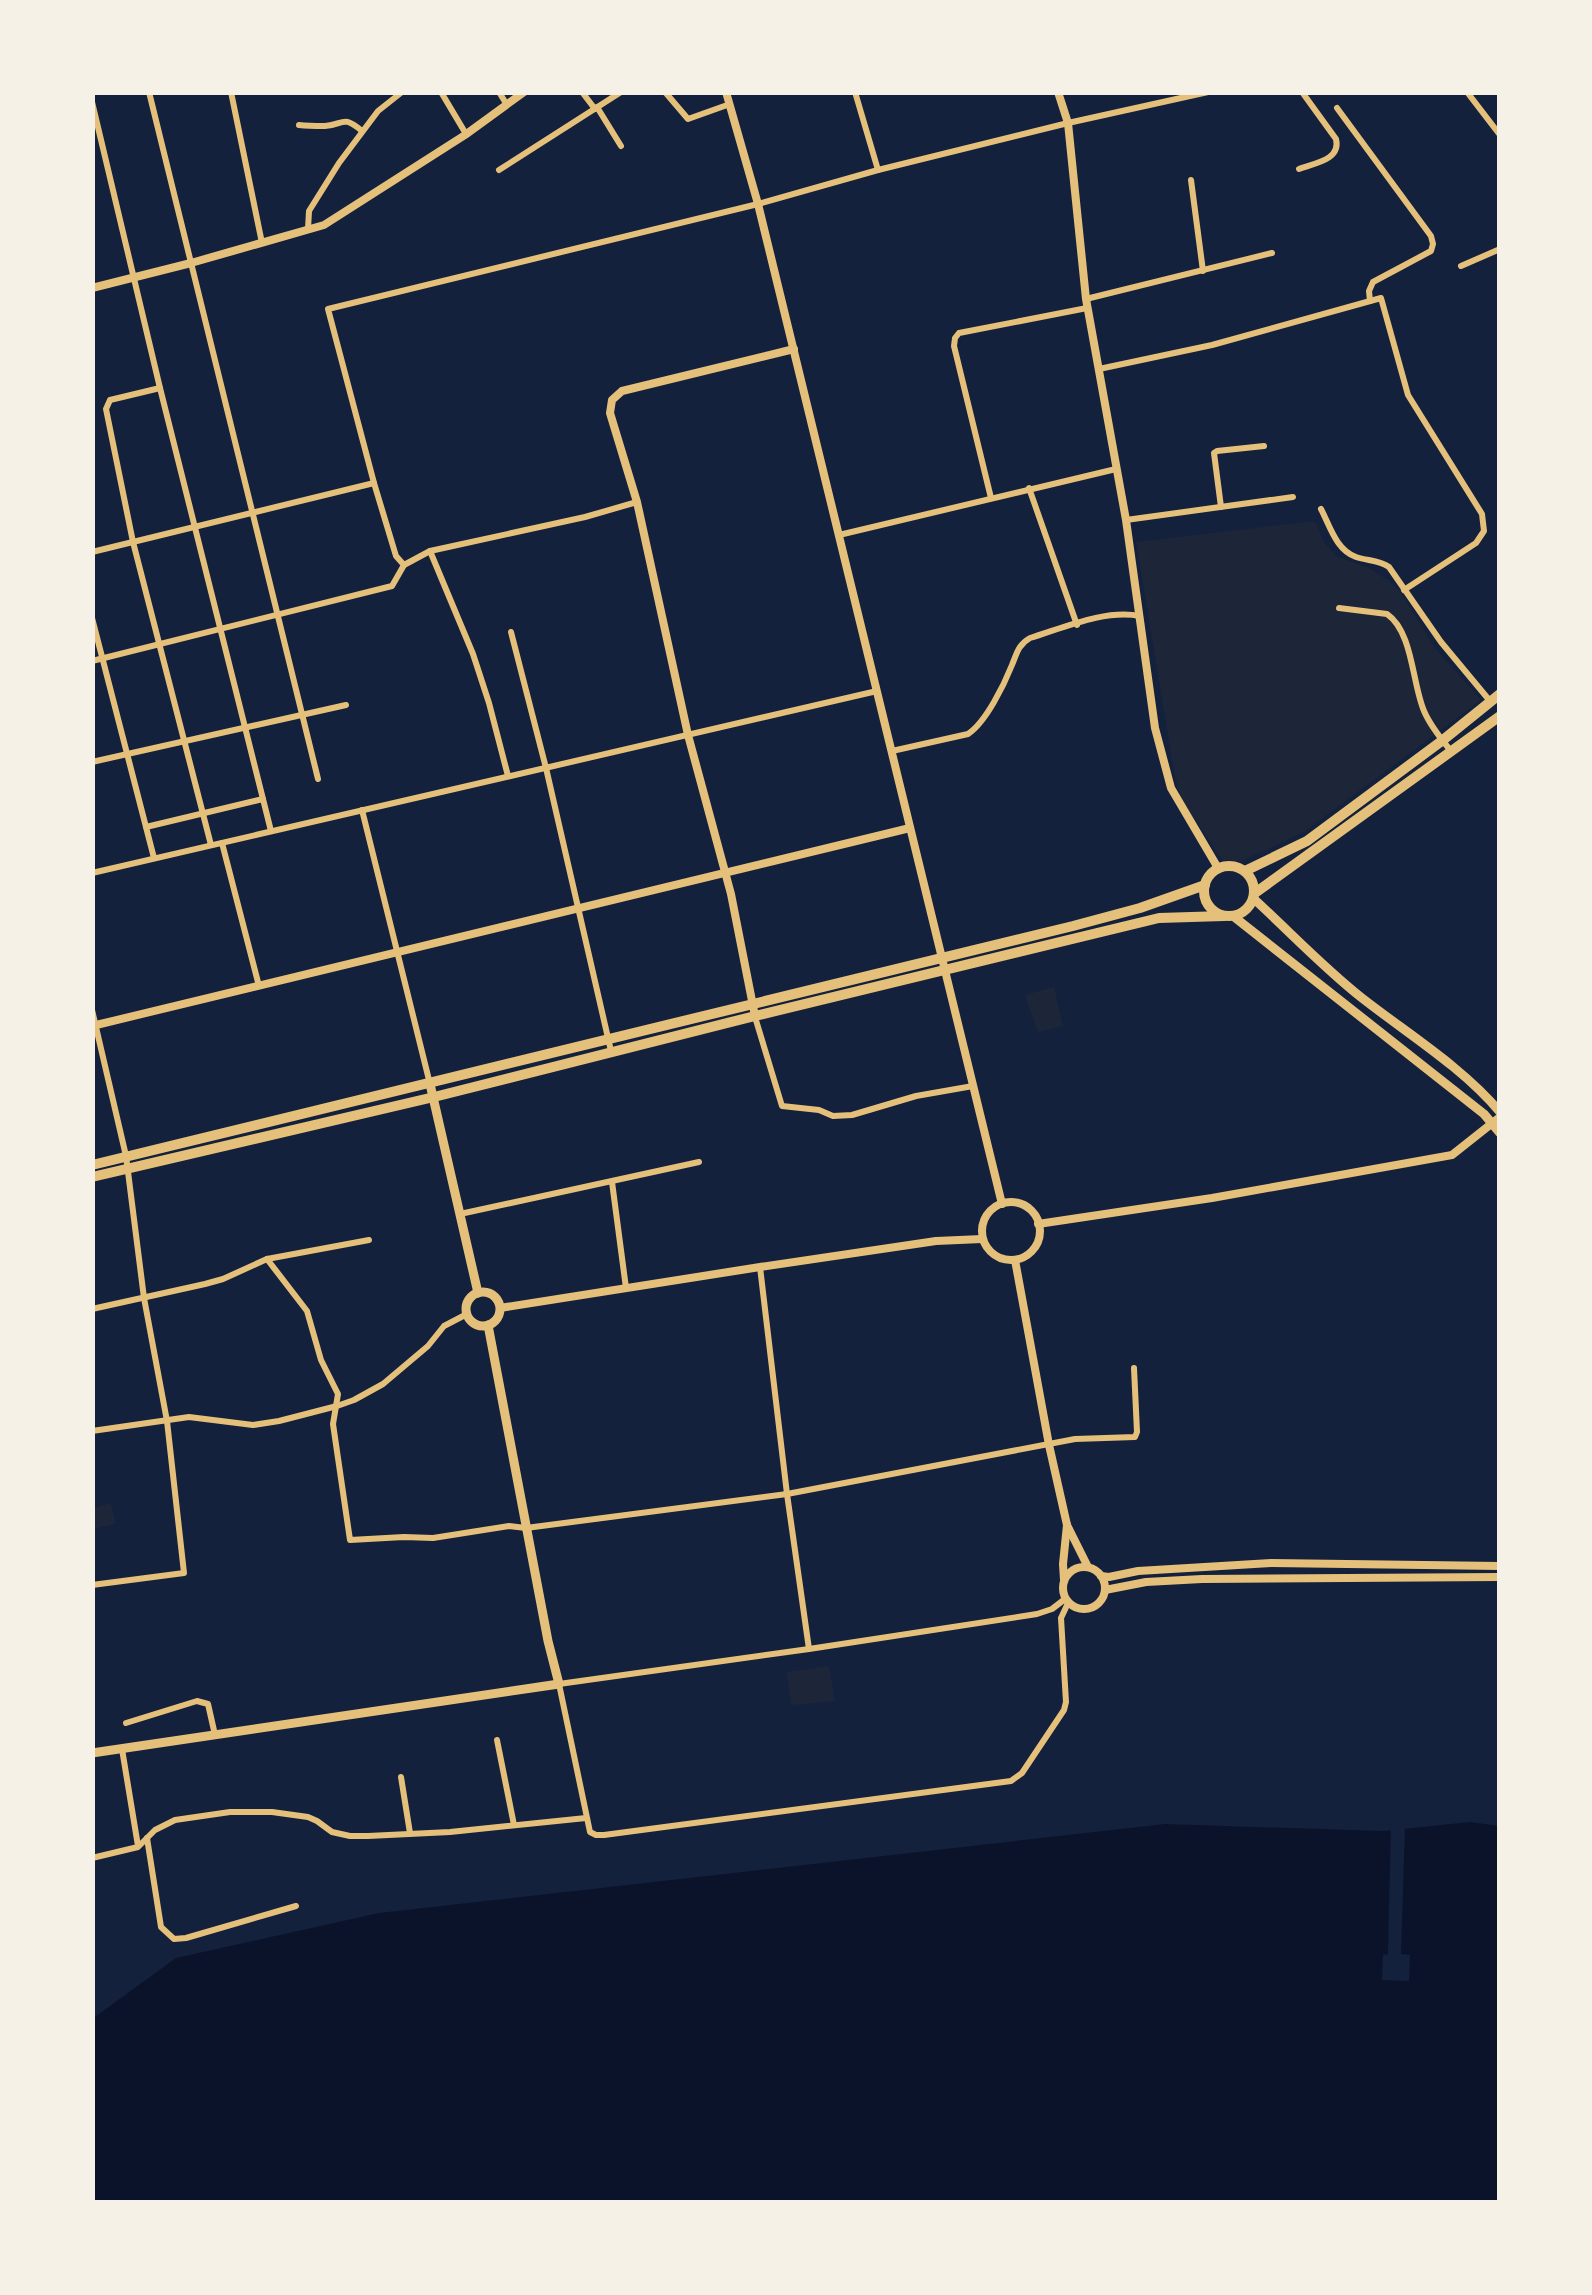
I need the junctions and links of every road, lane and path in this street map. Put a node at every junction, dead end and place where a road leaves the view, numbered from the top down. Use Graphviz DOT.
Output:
graph roads {
  1 [pos="149,92"];
  2 [pos="231,92"];
  3 [pos="402,92"];
  4 [pos="441,92"];
  5 [pos="499,92"];
  6 [pos="524,92"];
  7 [pos="582,92"];
  8 [pos="622,92"];
  9 [pos="665,92"];
  10 [pos="855,92"];
  11 [pos="1058,92"];
  12 [pos="1208,92"];
  13 [pos="1302,92"];
  14 [pos="1468,92"];
  15 [pos="728,93"];
  16 [pos="92,102"];
  17 [pos="507,104"];
  18 [pos="730,104"];
  19 [pos="596,108"];
  20 [pos="1337,108"];
  21 [pos="1500,118"];
  22 [pos="1068,123"];
  23 [pos="1492,123"];
  24 [pos="299,125"];
  25 [pos="362,132"];
  26 [pos="466,134"];
  27 [pos="1500,134"];
  28 [pos="622,146"];
  29 [pos="1299,169"];
  30 [pos="499,170"];
  31 [pos="878,170"];
  32 [pos="1191,180"];
  33 [pos="758,204"];
  34 [pos="308,229"];
  35 [pos="262,244"];
  36 [pos="1500,249"];
  37 [pos="1272,253"];
  38 [pos="192,263"];
  39 [pos="1461,266"];
  40 [pos="1203,270"];
  41 [pos="135,278"];
  42 [pos="92,288"];
  43 [pos="1370,301"];
  44 [pos="1086,304"];
  45 [pos="794,350"];
  46 [pos="1099,369"];
  47 [pos="160,388"];
  48 [pos="1264,446"];
  49 [pos="1116,469"];
  50 [pos="374,483"];
  51 [pos="1029,488"];
  52 [pos="1293,497"];
  53 [pos="991,498"];
  54 [pos="637,502"];
  55 [pos="1221,507"];
  56 [pos="1321,509"];
  57 [pos="252,513"];
  58 [pos="1126,520"];
  59 [pos="195,528"];
  60 [pos="839,535"];
  61 [pos="133,542"];
  62 [pos="92,552"];
  63 [pos="430,552"];
  64 [pos="404,565"];
  65 [pos="1404,590"];
  66 [pos="1340,608"];
  67 [pos="278,615"];
  68 [pos="1140,616"];
  69 [pos="92,618"];
  70 [pos="1077,624"];
  71 [pos="220,630"];
  72 [pos="511,632"];
  73 [pos="159,644"];
  74 [pos="103,658"];
  75 [pos="92,660"];
  76 [pos="877,691"];
  77 [pos="1495,698"];
  78 [pos="346,705"];
  79 [pos="302,714"];
  80 [pos="1500,716"];
  81 [pos="245,728"];
  82 [pos="688,735"];
  83 [pos="1443,740"];
  84 [pos="184,741"];
  85 [pos="892,751"];
  86 [pos="1451,751"];
  87 [pos="127,754"];
  88 [pos="92,762"];
  89 [pos="546,768"];
  90 [pos="508,776"];
  91 [pos="318,779"];
  92 [pos="263,799"];
  93 [pos="362,810"];
  94 [pos="203,814"];
  95 [pos="146,827"];
  96 [pos="910,828"];
  97 [pos="271,832"];
  98 [pos="222,843"];
  99 [pos="211,845"];
  100 [pos="154,858"];
  101 [pos="1218,868"];
  102 [pos="1246,871"];
  103 [pos="92,873"];
  104 [pos="725,873"];
  105 [pos="1204,885"];
  106 [pos="1254,896"];
  107 [pos="579,908"];
  108 [pos="1228,916"];
  109 [pos="399,952"];
  110 [pos="944,964"];
  111 [pos="258,986"];
  112 [pos="753,1003"];
  113 [pos="92,1010"];
  114 [pos="755,1016"];
  115 [pos="94,1026"];
  116 [pos="608,1038"];
  117 [pos="610,1051"];
  118 [pos="430,1084"];
  119 [pos="973,1086"];
  120 [pos="434,1097"];
  121 [pos="1497,1117"];
  122 [pos="1500,1133"];
  123 [pos="700,1162"];
  124 [pos="126,1163"];
  125 [pos="92,1165"];
  126 [pos="92,1178"];
  127 [pos="612,1182"];
  128 [pos="1002,1204"];
  129 [pos="460,1214"];
  130 [pos="1038,1224"];
  131 [pos="982,1239"];
  132 [pos="369,1240"];
  133 [pos="267,1259"];
  134 [pos="1015,1260"];
  135 [pos="760,1266"];
  136 [pos="626,1288"];
  137 [pos="478,1293"];
  138 [pos="144,1298"];
  139 [pos="500,1308"];
  140 [pos="92,1309"];
  141 [pos="467,1314"];
  142 [pos="488,1325"];
  143 [pos="1134,1368"];
  144 [pos="337,1406"];
  145 [pos="167,1421"];
  146 [pos="92,1431"];
  147 [pos="1049,1444"];
  148 [pos="787,1494"];
  149 [pos="1067,1525"];
  150 [pos="526,1528"];
  151 [pos="1500,1566"];
  152 [pos="1088,1567"];
  153 [pos="1102,1576"];
  154 [pos="1500,1576"];
  155 [pos="1064,1580"];
  156 [pos="92,1586"];
  157 [pos="1106,1590"];
  158 [pos="1067,1601"];
  159 [pos="809,1649"];
  160 [pos="558,1684"];
  161 [pos="126,1723"];
  162 [pos="215,1735"];
  163 [pos="497,1740"];
  164 [pos="122,1749"];
  165 [pos="92,1753"];
  166 [pos="400,1777"];
  167 [pos="586,1818"];
  168 [pos="514,1824"];
  169 [pos="410,1833"];
  170 [pos="147,1838"];
  171 [pos="138,1847"];
  172 [pos="92,1858"];
  173 [pos="296,1906"];
  1 -- 38 [label="street"];
  2 -- 35 [label="street"];
  3 -- 25 [label="street"];
  4 -- 26 [label="street"];
  5 -- 17 [label="street"];
  6 -- 17 [label="street"];
  7 -- 19 [label="street"];
  8 -- 19 [label="street"];
  9 -- 18 [label="street"];
  10 -- 31 [label="street"];
  11 -- 22 [label="street"];
  12 -- 22 [label="street"];
  13 -- 29 [label="street"];
  14 -- 23 [label="street"];
  15 -- 18 [label="street"];
  16 -- 41 [label="street"];
  17 -- 26 [label="street"];
  18 -- 33 [label="street"];
  19 -- 28 [label="street"];
  19 -- 30 [label="street"];
  20 -- 43 [label="street"];
  21 -- 23 [label="street"];
  22 -- 31 [label="street"];
  22 -- 44 [label="street"];
  23 -- 27 [label="street"];
  24 -- 25 [label="street"];
  25 -- 34 [label="street"];
  26 -- 34 [label="street"];
  31 -- 33 [label="street"];
  32 -- 40 [label="street"];
  33 -- 45 [label="street"];
  33 -- 50 [label="street"];
  34 -- 35 [label="street"];
  35 -- 38 [label="street"];
  36 -- 39 [label="street"];
  37 -- 40 [label="street"];
  38 -- 41 [label="street"];
  38 -- 57 [label="street"];
  40 -- 44 [label="street"];
  41 -- 42 [label="street"];
  41 -- 47 [label="street"];
  43 -- 46 [label="street"];
  43 -- 65 [label="street"];
  44 -- 46 [label="street"];
  44 -- 53 [label="street"];
  45 -- 54 [label="street"];
  45 -- 60 [label="street"];
  46 -- 49 [label="street"];
  47 -- 59 [label="street"];
  47 -- 61 [label="street"];
  48 -- 55 [label="street"];
  49 -- 51 [label="street"];
  49 -- 58 [label="street"];
  50 -- 57 [label="street"];
  50 -- 64 [label="street"];
  51 -- 53 [label="street"];
  51 -- 70 [label="street"];
  52 -- 55 [label="street"];
  53 -- 60 [label="street"];
  54 -- 63 [label="street"];
  54 -- 82 [label="street"];
  55 -- 58 [label="street"];
  56 -- 65 [label="street"];
  57 -- 59 [label="street"];
  57 -- 67 [label="street"];
  58 -- 68 [label="street"];
  59 -- 61 [label="street"];
  59 -- 71 [label="street"];
  60 -- 76 [label="street"];
  61 -- 62 [label="street"];
  61 -- 73 [label="street"];
  63 -- 64 [label="street"];
  63 -- 90 [label="street"];
  64 -- 67 [label="street"];
  65 -- 77 [label="street"];
  66 -- 83 [label="street"];
  67 -- 71 [label="street"];
  67 -- 79 [label="street"];
  68 -- 70 [label="street"];
  68 -- 101 [label="street"];
  69 -- 74 [label="street"];
  70 -- 85 [label="street"];
  71 -- 73 [label="street"];
  71 -- 81 [label="street"];
  72 -- 89 [label="street"];
  73 -- 74 [label="street"];
  73 -- 84 [label="street"];
  74 -- 75 [label="street"];
  74 -- 87 [label="street"];
  76 -- 82 [label="street"];
  76 -- 85 [label="street"];
  77 -- 83 [label="highway"];
  78 -- 79 [label="street"];
  79 -- 81 [label="street"];
  79 -- 91 [label="street"];
  80 -- 86 [label="highway"];
  81 -- 84 [label="street"];
  81 -- 92 [label="street"];
  82 -- 89 [label="street"];
  82 -- 104 [label="street"];
  83 -- 86 [label="street"];
  83 -- 102 [label="highway"];
  84 -- 87 [label="street"];
  84 -- 94 [label="street"];
  85 -- 96 [label="street"];
  86 -- 106 [label="highway"];
  87 -- 88 [label="street"];
  87 -- 95 [label="street"];
  89 -- 90 [label="street"];
  89 -- 107 [label="street"];
  90 -- 93 [label="street"];
  92 -- 94 [label="street"];
  92 -- 97 [label="street"];
  93 -- 97 [label="street"];
  93 -- 109 [label="street"];
  94 -- 95 [label="street"];
  94 -- 99 [label="street"];
  95 -- 100 [label="street"];
  96 -- 104 [label="street"];
  96 -- 110 [label="street"];
  97 -- 98 [label="street"];
  98 -- 99 [label="street"];
  98 -- 111 [label="street"];
  99 -- 100 [label="street"];
  100 -- 103 [label="street"];
  101 -- 102 [label="highway"];
  101 -- 105 [label="highway"];
  102 -- 106 [label="highway"];
  104 -- 107 [label="street"];
  104 -- 112 [label="street"];
  105 -- 108 [label="highway"];
  105 -- 110 [label="highway"];
  106 -- 108 [label="highway"];
  106 -- 121 [label="main road"];
  107 -- 109 [label="street"];
  107 -- 116 [label="street"];
  108 -- 110 [label="highway"];
  108 -- 121 [label="main road"];
  109 -- 111 [label="street"];
  109 -- 118 [label="street"];
  110 -- 112 [label="highway"];
  110 -- 114 [label="highway"];
  110 -- 119 [label="street"];
  111 -- 115 [label="street"];
  112 -- 114 [label="street"];
  112 -- 116 [label="highway"];
  113 -- 115 [label="street"];
  114 -- 117 [label="highway"];
  114 -- 119 [label="street"];
  115 -- 124 [label="street"];
  116 -- 117 [label="street"];
  116 -- 118 [label="highway"];
  117 -- 120 [label="highway"];
  118 -- 120 [label="main road"];
  118 -- 124 [label="highway"];
  119 -- 128 [label="street"];
  120 -- 124 [label="highway"];
  120 -- 129 [label="main road"];
  121 -- 122 [label="main road"];
  121 -- 130 [label="street"];
  123 -- 127 [label="street"];
  124 -- 125 [label="highway"];
  124 -- 126 [label="highway"];
  124 -- 138 [label="street"];
  127 -- 129 [label="street"];
  127 -- 136 [label="street"];
  128 -- 130 [label="street"];
  128 -- 131 [label="street"];
  129 -- 137 [label="main road"];
  130 -- 134 [label="street"];
  131 -- 134 [label="street"];
  131 -- 135 [label="street"];
  132 -- 133 [label="street"];
  133 -- 138 [label="street"];
  133 -- 144 [label="street"];
  134 -- 147 [label="street"];
  135 -- 136 [label="street"];
  135 -- 148 [label="street"];
  136 -- 139 [label="street"];
  137 -- 139 [label="main road"];
  137 -- 141 [label="main road"];
  138 -- 140 [label="street"];
  138 -- 145 [label="street"];
  139 -- 142 [label="main road"];
  141 -- 142 [label="main road"];
  141 -- 144 [label="street"];
  142 -- 150 [label="main road"];
  143 -- 147 [label="street"];
  144 -- 145 [label="street"];
  144 -- 150 [label="street"];
  145 -- 146 [label="street"];
  145 -- 156 [label="street"];
  147 -- 148 [label="street"];
  147 -- 149 [label="street"];
  148 -- 150 [label="street"];
  148 -- 159 [label="street"];
  149 -- 152 [label="street"];
  149 -- 155 [label="street"];
  150 -- 160 [label="main road"];
  151 -- 153 [label="street"];
  152 -- 153 [label="street"];
  152 -- 155 [label="street"];
  153 -- 157 [label="street"];
  154 -- 157 [label="street"];
  155 -- 158 [label="street"];
  157 -- 158 [label="street"];
  158 -- 159 [label="street"];
  158 -- 167 [label="street"];
  159 -- 160 [label="street"];
  160 -- 162 [label="main road"];
  160 -- 167 [label="street"];
  161 -- 162 [label="street"];
  162 -- 164 [label="main road"];
  163 -- 168 [label="street"];
  164 -- 165 [label="main road"];
  164 -- 171 [label="street"];
  166 -- 169 [label="street"];
  167 -- 168 [label="street"];
  168 -- 169 [label="street"];
  169 -- 170 [label="street"];
  170 -- 171 [label="street"];
  170 -- 173 [label="street"];
  171 -- 172 [label="street"];
}
